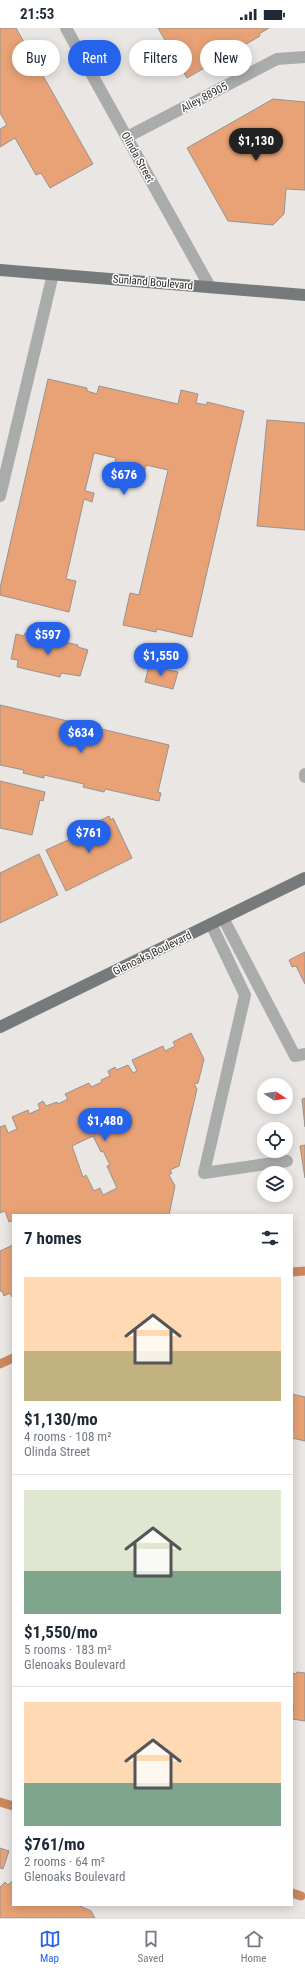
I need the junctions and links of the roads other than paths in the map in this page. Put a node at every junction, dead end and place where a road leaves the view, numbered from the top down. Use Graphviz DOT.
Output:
graph roads {
  1 [pos="66,28"];
  2 [pos="305,57"];
  3 [pos="127,137"];
  4 [pos="0,270"];
  5 [pos="53,274"];
  6 [pos="210,287"];
  7 [pos="305,295"];
  8 [pos="0,496"];
  9 [pos="305,774"];
  10 [pos="305,777"];
  11 [pos="305,878"];
  12 [pos="224,918"];
  13 [pos="211,924"];
  14 [pos="0,1027"];
  15 [pos="305,1054"];
  16 [pos="287,1161"];
  1 -- 3 [label="street, Olinda Street"];
  2 -- 3 [label="street, Alley 88905"];
  3 -- 6 [label="street, Olinda Street"];
  4 -- 5 [label="main road, Sunland Boulevard"];
  5 -- 6 [label="main road, Sunland Boulevard"];
  5 -- 8 [label="street"];
  6 -- 7 [label="main road, Sunland Boulevard"];
  9 -- 10 [label="street"];
  11 -- 12 [label="main road, Glenoaks Boulevard"];
  12 -- 13 [label="main road, Glenoaks Boulevard"];
  12 -- 15 [label="street"];
  13 -- 14 [label="main road, Glenoaks Boulevard"];
  13 -- 16 [label="street"];
}
